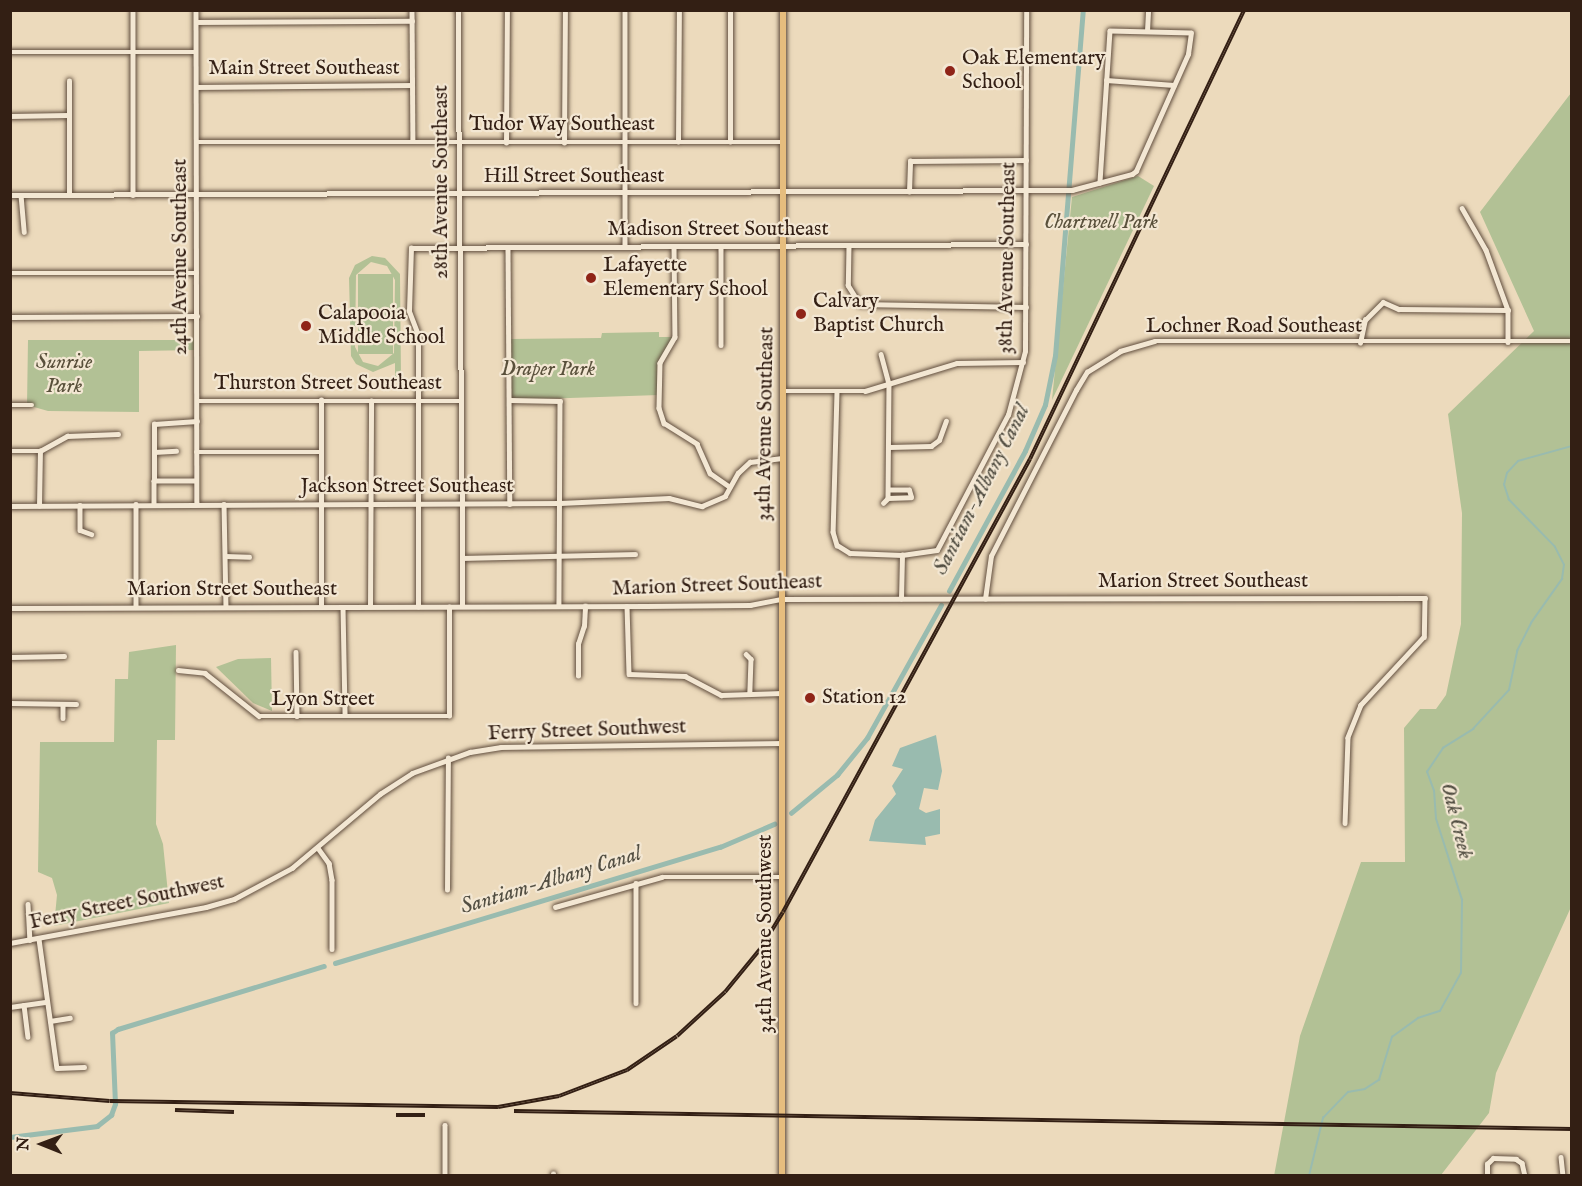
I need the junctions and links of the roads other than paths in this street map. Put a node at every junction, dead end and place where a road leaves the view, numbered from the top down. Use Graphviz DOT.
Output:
graph roads {
  1 [pos="133,10"];
  2 [pos="196,10"];
  3 [pos="412,10"];
  4 [pos="458,10"];
  5 [pos="507,10"];
  6 [pos="565,10"];
  7 [pos="625,10"];
  8 [pos="679,10"];
  9 [pos="730,10"];
  10 [pos="783,10"];
  11 [pos="1026,10"];
  12 [pos="1149,10"];
  13 [pos="412,21"];
  14 [pos="196,22"];
  15 [pos="1147,31"];
  16 [pos="10,52"];
  17 [pos="133,52"];
  18 [pos="196,52"];
  19 [pos="1106,80"];
  20 [pos="69,81"];
  21 [pos="412,85"];
  22 [pos="1174,85"];
  23 [pos="196,87"];
  24 [pos="68,115"];
  25 [pos="10,116"];
  26 [pos="413,141"];
  27 [pos="459,141"];
  28 [pos="197,142"];
  29 [pos="624,142"];
  30 [pos="678,142"];
  31 [pos="730,142"];
  32 [pos="782,142"];
  33 [pos="506,143"];
  34 [pos="564,143"];
  35 [pos="1026,160"];
  36 [pos="1100,183"];
  37 [pos="1026,191"];
  38 [pos="909,192"];
  39 [pos="782,193"];
  40 [pos="69,194"];
  41 [pos="197,194"];
  42 [pos="459,194"];
  43 [pos="625,194"];
  44 [pos="10,195"];
  45 [pos="21,195"];
  46 [pos="133,195"];
  47 [pos="1462,208"];
  48 [pos="24,232"];
  49 [pos="1026,244"];
  50 [pos="674,246"];
  51 [pos="783,246"];
  52 [pos="849,246"];
  53 [pos="625,247"];
  54 [pos="721,247"];
  55 [pos="458,248"];
  56 [pos="508,248"];
  57 [pos="10,273"];
  58 [pos="197,273"];
  59 [pos="1026,307"];
  60 [pos="1508,310"];
  61 [pos="197,316"];
  62 [pos="10,317"];
  63 [pos="1572,341"];
  64 [pos="1508,342"];
  65 [pos="1360,343"];
  66 [pos="721,345"];
  67 [pos="881,354"];
  68 [pos="1023,362"];
  69 [pos="889,383"];
  70 [pos="782,391"];
  71 [pos="837,392"];
  72 [pos="321,400"];
  73 [pos="370,400"];
  74 [pos="510,400"];
  75 [pos="197,401"];
  76 [pos="418,401"];
  77 [pos="460,401"];
  78 [pos="10,405"];
  79 [pos="32,405"];
  80 [pos="197,421"];
  81 [pos="946,421"];
  82 [pos="118,434"];
  83 [pos="889,447"];
  84 [pos="40,451"];
  85 [pos="177,451"];
  86 [pos="10,452"];
  87 [pos="154,452"];
  88 [pos="196,452"];
  89 [pos="321,452"];
  90 [pos="782,458"];
  91 [pos="196,480"];
  92 [pos="154,481"];
  93 [pos="730,487"];
  94 [pos="889,490"];
  95 [pos="888,498"];
  96 [pos="196,503"];
  97 [pos="320,503"];
  98 [pos="560,503"];
  99 [pos="883,503"];
  100 [pos="136,504"];
  101 [pos="154,504"];
  102 [pos="224,504"];
  103 [pos="370,504"];
  104 [pos="419,504"];
  105 [pos="461,504"];
  106 [pos="510,504"];
  107 [pos="80,505"];
  108 [pos="10,506"];
  109 [pos="39,506"];
  110 [pos="91,534"];
  111 [pos="635,554"];
  112 [pos="902,555"];
  113 [pos="225,556"];
  114 [pos="249,557"];
  115 [pos="463,558"];
  116 [pos="559,558"];
  117 [pos="782,599"];
  118 [pos="901,599"];
  119 [pos="985,599"];
  120 [pos="559,604"];
  121 [pos="136,606"];
  122 [pos="370,606"];
  123 [pos="449,606"];
  124 [pos="463,606"];
  125 [pos="585,606"];
  126 [pos="627,606"];
  127 [pos="226,607"];
  128 [pos="321,607"];
  129 [pos="343,607"];
  130 [pos="418,607"];
  131 [pos="10,608"];
  132 [pos="296,652"];
  133 [pos="746,654"];
  134 [pos="64,656"];
  135 [pos="10,657"];
  136 [pos="178,670"];
  137 [pos="578,676"];
  138 [pos="750,693"];
  139 [pos="782,693"];
  140 [pos="10,703"];
  141 [pos="63,704"];
  142 [pos="76,704"];
  143 [pos="345,715"];
  144 [pos="297,716"];
  145 [pos="63,718"];
  146 [pos="782,743"];
  147 [pos="448,758"];
  148 [pos="1345,823"];
  149 [pos="318,848"];
  150 [pos="783,877"];
  151 [pos="636,883"];
  152 [pos="447,890"];
  153 [pos="28,904"];
  154 [pos="555,907"];
  155 [pos="39,939"];
  156 [pos="30,940"];
  157 [pos="10,943"];
  158 [pos="332,949"];
  159 [pos="47,1002"];
  160 [pos="636,1003"];
  161 [pos="24,1005"];
  162 [pos="10,1007"];
  163 [pos="70,1018"];
  164 [pos="50,1022"];
  165 [pos="28,1037"];
  166 [pos="84,1067"];
  167 [pos="445,1125"];
  168 [pos="1561,1157"];
  169 [pos="445,1176"];
  170 [pos="782,1176"];
  171 [pos="1487,1176"];
  172 [pos="1525,1176"];
  173 [pos="1563,1176"];
  1 -- 17 [label="street"];
  2 -- 14 [label="street, 24th Avenue Southeast"];
  3 -- 13 [label="street"];
  4 -- 27 [label="street, 28th Avenue Southeast"];
  5 -- 33 [label="street"];
  6 -- 34 [label="street"];
  7 -- 29 [label="street"];
  8 -- 30 [label="street"];
  9 -- 31 [label="street"];
  10 -- 32 [label="main road, 34th Avenue Southeast"];
  11 -- 35 [label="street, 38th Avenue Southeast"];
  12 -- 15 [label="street"];
  13 -- 14 [label="street"];
  13 -- 21 [label="street"];
  14 -- 18 [label="street, 24th Avenue Southeast"];
  15 -- 19 [label="street"];
  15 -- 22 [label="street, Hill Street Southeast"];
  16 -- 17 [label="street, Main Street Southeast"];
  17 -- 18 [label="street, Main Street Southeast"];
  17 -- 46 [label="street"];
  18 -- 23 [label="street, 24th Avenue Southeast"];
  19 -- 22 [label="street"];
  19 -- 36 [label="street"];
  20 -- 24 [label="street"];
  21 -- 23 [label="street, Main Street Southeast"];
  21 -- 26 [label="street"];
  22 -- 36 [label="street, Hill Street Southeast"];
  23 -- 28 [label="street, 24th Avenue Southeast"];
  24 -- 25 [label="street"];
  24 -- 40 [label="street"];
  26 -- 27 [label="street, Tudor Way Southeast"];
  26 -- 28 [label="street, Tudor Way Southeast"];
  27 -- 33 [label="street, Tudor Way Southeast"];
  27 -- 42 [label="street, 28th Avenue Southeast"];
  28 -- 41 [label="street, 24th Avenue Southeast"];
  29 -- 30 [label="street, Tudor Way Southeast"];
  29 -- 34 [label="street, Tudor Way Southeast"];
  29 -- 43 [label="street"];
  30 -- 31 [label="street, Tudor Way Southeast"];
  31 -- 32 [label="street, Tudor Way Southeast"];
  32 -- 39 [label="main road, 34th Avenue Southeast"];
  33 -- 34 [label="street, Tudor Way Southeast"];
  35 -- 37 [label="street, 38th Avenue Southeast"];
  35 -- 38 [label="street"];
  36 -- 37 [label="street, Hill Street Southeast"];
  37 -- 38 [label="street, Hill Street Southeast"];
  37 -- 49 [label="street, 38th Avenue Southeast"];
  38 -- 39 [label="street, Hill Street Southeast"];
  39 -- 43 [label="street, Hill Street Southeast"];
  39 -- 51 [label="main road, 34th Avenue Southeast"];
  40 -- 45 [label="street, Hill Street Southeast"];
  40 -- 46 [label="street, Hill Street Southeast"];
  41 -- 42 [label="street, Hill Street Southeast"];
  41 -- 46 [label="street, Hill Street Southeast"];
  41 -- 58 [label="street, 24th Avenue Southeast"];
  42 -- 43 [label="street, Hill Street Southeast"];
  42 -- 55 [label="street, 28th Avenue Southeast"];
  43 -- 53 [label="street"];
  44 -- 45 [label="street, Hill Street Southeast"];
  45 -- 48 [label="street"];
  47 -- 60 [label="street"];
  49 -- 52 [label="street, Madison Street Southeast"];
  49 -- 59 [label="street, 38th Avenue Southeast"];
  50 -- 53 [label="street, Madison Street Southeast"];
  50 -- 54 [label="street, Madison Street Southeast"];
  50 -- 93 [label="street"];
  51 -- 52 [label="street, Madison Street Southeast"];
  51 -- 54 [label="street, Madison Street Southeast"];
  51 -- 70 [label="main road, 34th Avenue Southeast"];
  52 -- 59 [label="street"];
  53 -- 56 [label="street, Madison Street Southeast"];
  54 -- 66 [label="street"];
  55 -- 56 [label="street, Madison Street Southeast"];
  55 -- 76 [label="street, Madison Street Southeast"];
  55 -- 77 [label="street, 28th Avenue Southeast"];
  56 -- 74 [label="street"];
  57 -- 58 [label="street"];
  58 -- 61 [label="street, 24th Avenue Southeast"];
  59 -- 68 [label="street, 38th Avenue Southeast"];
  60 -- 64 [label="street"];
  60 -- 65 [label="street"];
  61 -- 62 [label="street"];
  61 -- 75 [label="street, 24th Avenue Southeast"];
  63 -- 64 [label="street, Lochner Road Southeast"];
  64 -- 65 [label="street, Lochner Road Southeast"];
  65 -- 119 [label="street, Lochner Road Southeast"];
  67 -- 69 [label="street"];
  68 -- 69 [label="street"];
  68 -- 112 [label="street, 38th Avenue Southeast"];
  69 -- 71 [label="street"];
  69 -- 83 [label="street"];
  70 -- 71 [label="street"];
  70 -- 90 [label="main road, 34th Avenue Southeast"];
  71 -- 112 [label="street"];
  72 -- 73 [label="street, Thurston Street Southeast"];
  72 -- 75 [label="street, Thurston Street Southeast"];
  72 -- 89 [label="street"];
  73 -- 76 [label="street, Thurston Street Southeast"];
  73 -- 103 [label="street"];
  74 -- 98 [label="street"];
  74 -- 106 [label="street"];
  75 -- 80 [label="street, 24th Avenue Southeast"];
  76 -- 77 [label="street, Thurston Street Southeast"];
  76 -- 104 [label="street"];
  77 -- 105 [label="street, 28th Avenue Southeast"];
  78 -- 79 [label="street"];
  80 -- 87 [label="street"];
  80 -- 88 [label="street, 24th Avenue Southeast"];
  81 -- 83 [label="street"];
  82 -- 84 [label="street"];
  83 -- 94 [label="street"];
  84 -- 86 [label="street"];
  84 -- 109 [label="street"];
  85 -- 87 [label="street"];
  87 -- 92 [label="street"];
  88 -- 89 [label="street"];
  88 -- 91 [label="street, 24th Avenue Southeast"];
  89 -- 97 [label="street"];
  90 -- 93 [label="street, Jackson Street Southeast"];
  90 -- 117 [label="main road, 34th Avenue Southeast"];
  91 -- 92 [label="street"];
  91 -- 96 [label="street, 24th Avenue Southeast"];
  92 -- 101 [label="street"];
  93 -- 98 [label="street, Jackson Street Southeast"];
  94 -- 95 [label="street"];
  94 -- 95 [label="street"];
  95 -- 99 [label="street"];
  96 -- 101 [label="street, Jackson Street Southeast"];
  96 -- 102 [label="street, Jackson Street Southeast"];
  97 -- 102 [label="street, Jackson Street Southeast"];
  97 -- 103 [label="street, Jackson Street Southeast"];
  97 -- 128 [label="street"];
  98 -- 106 [label="street, Jackson Street Southeast"];
  98 -- 116 [label="street"];
  100 -- 101 [label="street, Jackson Street Southeast"];
  100 -- 107 [label="street, Jackson Street Southeast"];
  100 -- 121 [label="street"];
  102 -- 113 [label="street"];
  103 -- 104 [label="street, Jackson Street Southeast"];
  103 -- 122 [label="street"];
  104 -- 105 [label="street, Jackson Street Southeast"];
  104 -- 130 [label="street"];
  105 -- 106 [label="street, Jackson Street Southeast"];
  105 -- 115 [label="street, 28th Avenue Southeast"];
  107 -- 109 [label="street, Jackson Street Southeast"];
  107 -- 110 [label="street"];
  108 -- 109 [label="street, Jackson Street Southeast"];
  111 -- 116 [label="street"];
  112 -- 118 [label="street"];
  113 -- 114 [label="street"];
  113 -- 127 [label="street"];
  115 -- 116 [label="street"];
  115 -- 124 [label="street, 28th Avenue Southeast"];
  116 -- 120 [label="street"];
  117 -- 118 [label="street, Marion Street Southeast"];
  117 -- 126 [label="street, Marion Street Southeast"];
  117 -- 139 [label="main road, 34th Avenue Southeast"];
  118 -- 119 [label="street, Marion Street Southeast"];
  119 -- 148 [label="street, Marion Street Southeast"];
  120 -- 124 [label="street, Marion Street Southeast"];
  120 -- 125 [label="street, Marion Street Southeast"];
  121 -- 127 [label="street, Marion Street Southeast"];
  121 -- 131 [label="street, Marion Street Southeast"];
  122 -- 129 [label="street, Marion Street Southeast"];
  122 -- 130 [label="street, Marion Street Southeast"];
  123 -- 124 [label="street, Marion Street Southeast"];
  123 -- 130 [label="street, Marion Street Southeast"];
  123 -- 143 [label="street, Lyon Street"];
  125 -- 126 [label="street, Marion Street Southeast"];
  125 -- 137 [label="street"];
  126 -- 138 [label="street"];
  127 -- 128 [label="street, Marion Street Southeast"];
  128 -- 129 [label="street, Marion Street Southeast"];
  129 -- 143 [label="street"];
  132 -- 144 [label="street"];
  133 -- 138 [label="street"];
  134 -- 135 [label="street"];
  136 -- 144 [label="street, Lyon Street"];
  138 -- 139 [label="street"];
  139 -- 146 [label="main road, 34th Avenue Southwest"];
  140 -- 141 [label="street"];
  141 -- 142 [label="street"];
  141 -- 145 [label="street"];
  143 -- 144 [label="street, Lyon Street"];
  146 -- 147 [label="street, Ferry Street Southwest"];
  146 -- 150 [label="main road, 34th Avenue Southwest"];
  147 -- 149 [label="street, Ferry Street Southwest"];
  147 -- 152 [label="street"];
  149 -- 155 [label="street, Ferry Street Southwest"];
  149 -- 158 [label="street"];
  150 -- 151 [label="street"];
  150 -- 170 [label="main road, 34th Avenue Southwest"];
  151 -- 154 [label="street"];
  151 -- 160 [label="street"];
  153 -- 156 [label="street"];
  155 -- 156 [label="street, Ferry Street Southwest"];
  155 -- 159 [label="street"];
  156 -- 157 [label="street, Ferry Street Southwest"];
  159 -- 161 [label="street"];
  159 -- 164 [label="street"];
  161 -- 162 [label="street"];
  161 -- 165 [label="street"];
  163 -- 164 [label="street"];
  164 -- 166 [label="street"];
  167 -- 169 [label="street"];
  168 -- 173 [label="street"];
  171 -- 172 [label="street"];
}
